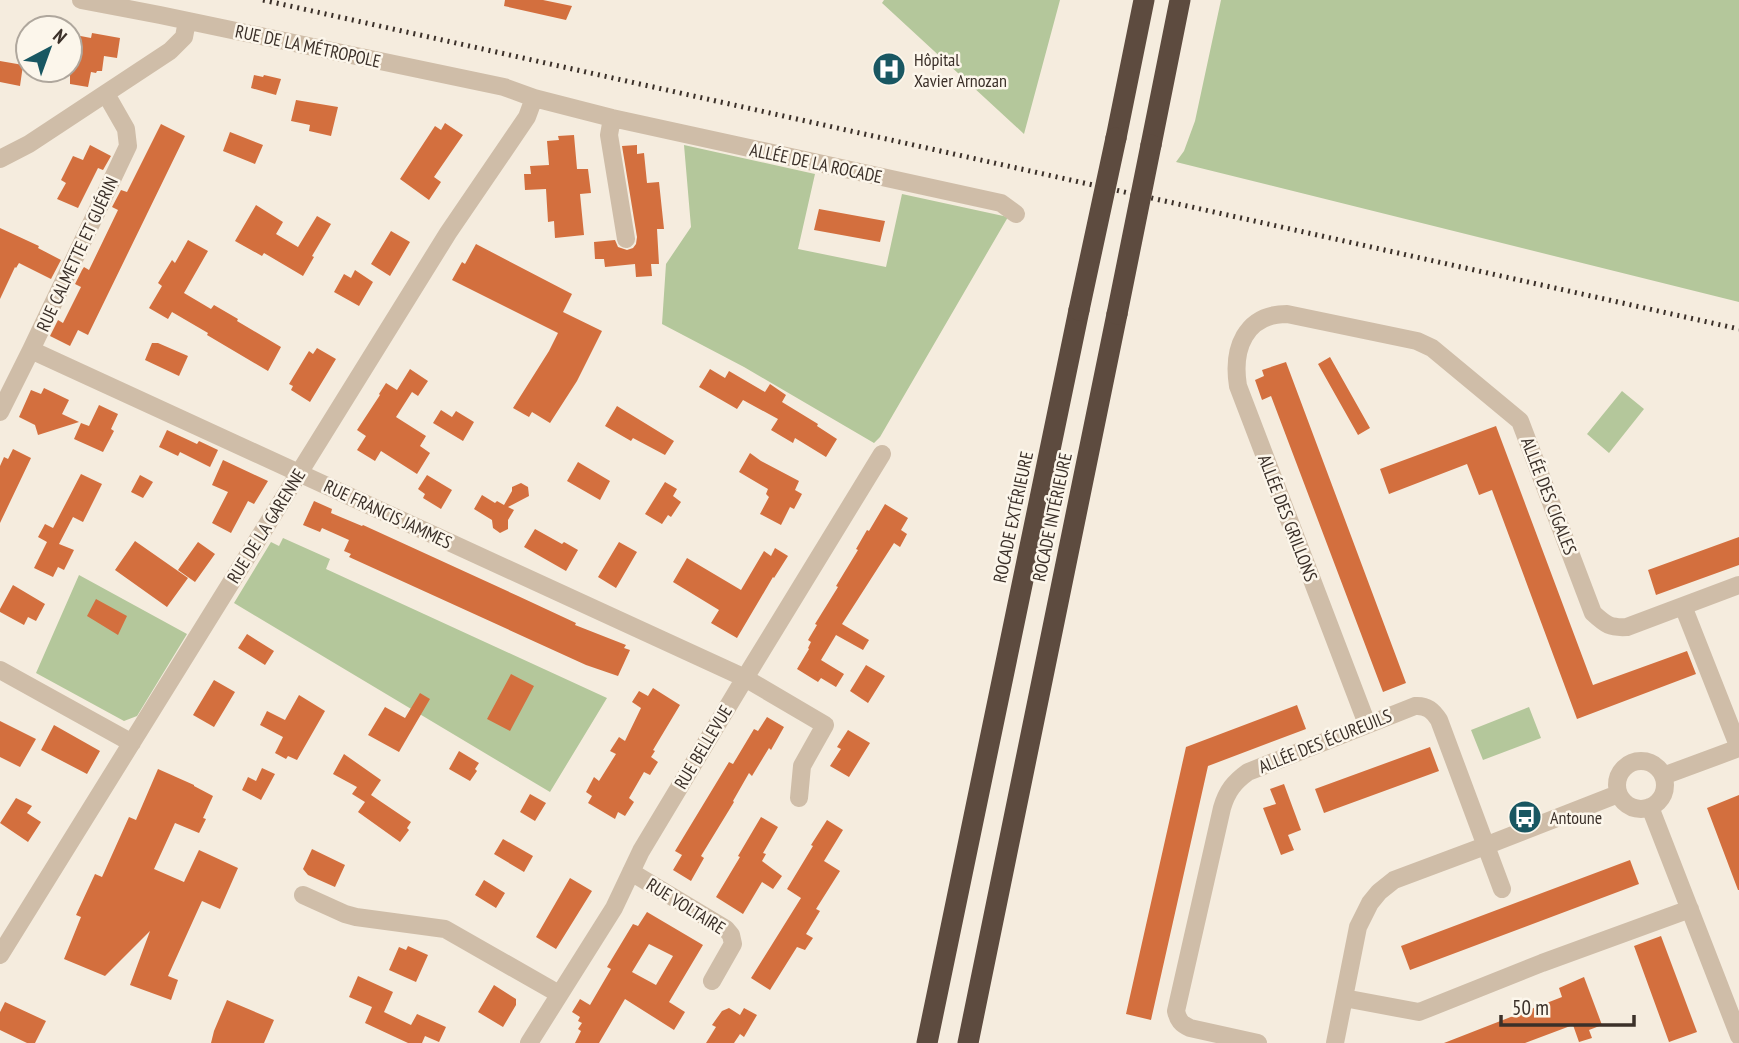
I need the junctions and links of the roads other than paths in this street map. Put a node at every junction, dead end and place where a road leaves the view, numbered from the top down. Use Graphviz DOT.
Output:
graph roads {
  1 [pos="80,0"];
  2 [pos="1144,0"];
  3 [pos="1180,0"];
  4 [pos="187,21"];
  5 [pos="106,94"];
  6 [pos="534,98"];
  7 [pos="612,118"];
  8 [pos="0,159"];
  9 [pos="1017,214"];
  10 [pos="626,239"];
  11 [pos="1264,317"];
  12 [pos="31,350"];
  13 [pos="0,412"];
  14 [pos="882,454"];
  15 [pos="299,473"];
  16 [pos="1739,585"];
  17 [pos="1684,606"];
  18 [pos="0,670"];
  19 [pos="745,678"];
  20 [pos="1367,724"];
  21 [pos="132,743"];
  22 [pos="1739,748"];
  23 [pos="1663,776"];
  24 [pos="1618,794"];
  25 [pos="799,798"];
  26 [pos="1650,807"];
  27 [pos="1485,846"];
  28 [pos="631,872"];
  29 [pos="1502,889"];
  30 [pos="303,895"];
  31 [pos="1690,909"];
  32 [pos="0,956"];
  33 [pos="712,981"];
  34 [pos="559,994"];
  35 [pos="1344,998"];
  36 [pos="1739,1036"];
  37 [pos="529,1043"];
  38 [pos="927,1043"];
  39 [pos="968,1043"];
  40 [pos="1258,1043"];
  41 [pos="1335,1043"];
  1 -- 4 [label="street, RUE DE LA MÉTROPOLE"];
  2 -- 38 [label="highway, ROCADE EXTÉRIEURE, bridge"];
  3 -- 39 [label="highway, ROCADE INTÉRIEURE, bridge"];
  4 -- 5 [label="street"];
  4 -- 6 [label="street, RUE DE LA MÉTROPOLE"];
  5 -- 8 [label="street"];
  5 -- 12 [label="street, RUE CALMETTE ET GUÉRIN"];
  6 -- 7 [label="street, ALLÉE DE LA ROCADE"];
  6 -- 15 [label="street, RUE DE LA GARENNE"];
  7 -- 9 [label="street, ALLÉE DE LA ROCADE"];
  7 -- 10 [label="street"];
  11 -- 17 [label="street, ALLÉE DES CIGALES"];
  11 -- 20 [label="street, ALLÉE DES GRILLONS"];
  12 -- 13 [label="street, RUE CALMETTE ET GUÉRIN"];
  12 -- 15 [label="street, RUE FRANCIS JAMMES"];
  14 -- 19 [label="street, RUE BELLEVUE"];
  15 -- 19 [label="street, RUE FRANCIS JAMMES"];
  15 -- 21 [label="street, RUE DE LA GARENNE"];
  16 -- 17 [label="street, ALLÉE DES CIGALES"];
  17 -- 22 [label="street"];
  18 -- 21 [label="street"];
  19 -- 25 [label="street, RUE FRANCIS JAMMES"];
  19 -- 28 [label="street, RUE BELLEVUE"];
  20 -- 27 [label="street, ALLÉE DES ÉCUREUILS"];
  20 -- 40 [label="street, ALLÉE DES ÉCUREUILS"];
  21 -- 32 [label="street, RUE DE LA GARENNE"];
  22 -- 23 [label="street"];
  23 -- 24 [label="street"];
  23 -- 26 [label="street"];
  24 -- 26 [label="street"];
  24 -- 27 [label="street"];
  26 -- 31 [label="street"];
  27 -- 29 [label="street, ALLÉE DES ÉCUREUILS"];
  27 -- 35 [label="street"];
  28 -- 33 [label="street, RUE VOLTAIRE"];
  28 -- 34 [label="street, RUE BELLEVUE"];
  30 -- 34 [label="street"];
  31 -- 35 [label="street"];
  31 -- 36 [label="street"];
  34 -- 37 [label="street, RUE BELLEVUE"];
  35 -- 41 [label="street"];
}
